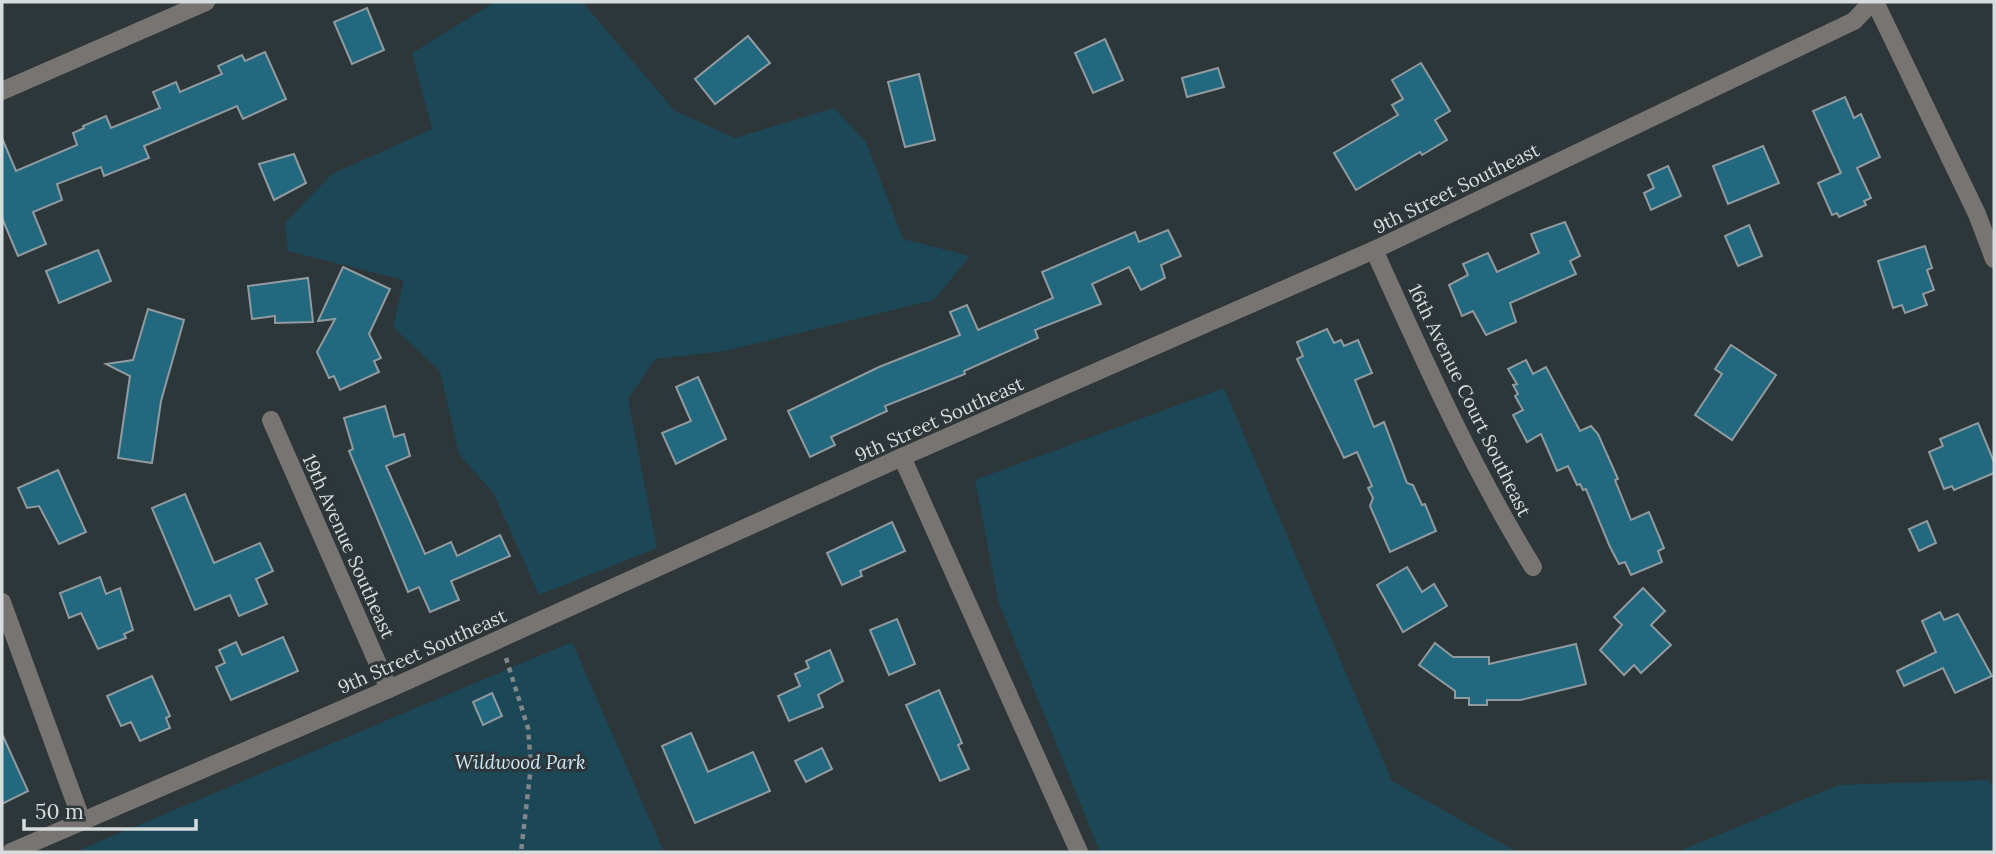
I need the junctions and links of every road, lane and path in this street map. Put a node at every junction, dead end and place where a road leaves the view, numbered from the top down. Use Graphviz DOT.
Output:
graph roads {
  1 [pos="206,2"];
  2 [pos="1873,2"];
  3 [pos="2,91"];
  4 [pos="1374,250"];
  5 [pos="1994,259"];
  6 [pos="271,420"];
  7 [pos="902,457"];
  8 [pos="1533,567"];
  9 [pos="2,602"];
  10 [pos="500,639"];
  11 [pos="389,689"];
  12 [pos="82,821"];
  13 [pos="11,852"];
  14 [pos="520,852"];
  15 [pos="1079,852"];
  1 -- 3 [label="street"];
  2 -- 4 [label="street, 9th Street Southeast"];
  2 -- 5 [label="street"];
  4 -- 7 [label="street, 9th Street Southeast"];
  4 -- 8 [label="street, 16th Avenue Court Southeast"];
  6 -- 11 [label="street, 19th Avenue Southeast"];
  7 -- 10 [label="street, 9th Street Southeast"];
  7 -- 15 [label="street"];
  9 -- 12 [label="street"];
  10 -- 11 [label="street, 9th Street Southeast"];
  10 -- 14 [label="path"];
  11 -- 12 [label="street, 9th Street Southeast"];
  12 -- 13 [label="street, 9th Street Southeast"];
}
